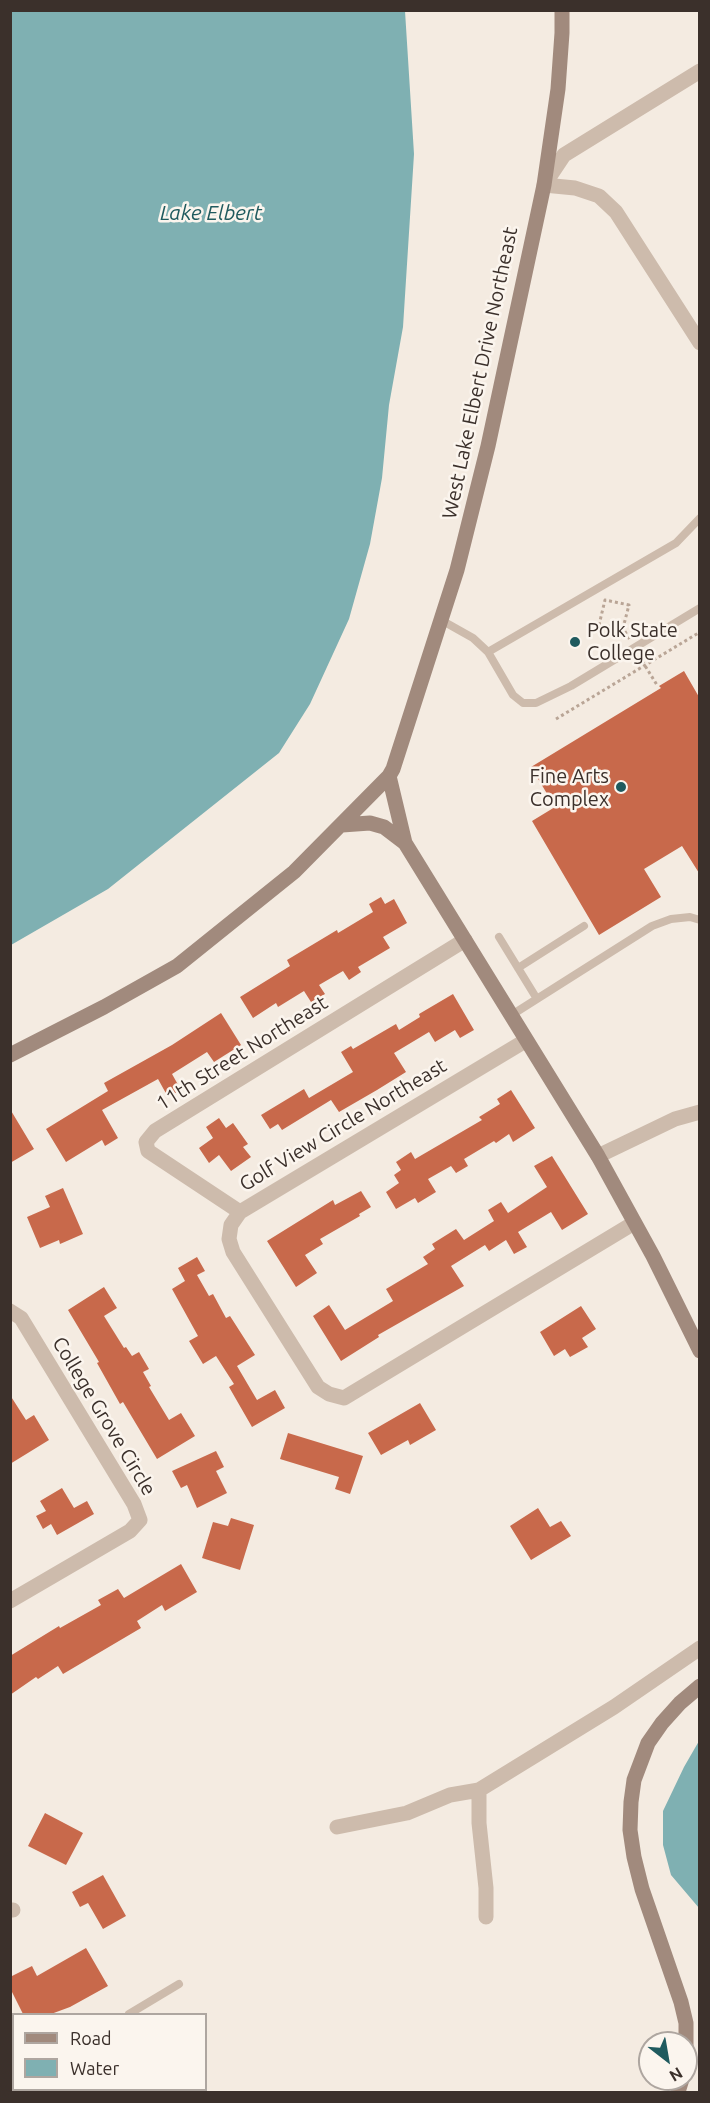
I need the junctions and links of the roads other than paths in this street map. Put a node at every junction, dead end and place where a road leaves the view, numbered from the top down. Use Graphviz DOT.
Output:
graph roads {
  1 [pos="562,10"];
  2 [pos="699,71"];
  3 [pos="544,185"];
  4 [pos="699,343"];
  5 [pos="699,518"];
  6 [pos="699,608"];
  7 [pos="441,620"];
  8 [pos="488,652"];
  9 [pos="389,776"];
  10 [pos="342,825"];
  11 [pos="405,843"];
  12 [pos="699,920"];
  13 [pos="584,926"];
  14 [pos="499,938"];
  15 [pos="465,940"];
  16 [pos="518,968"];
  17 [pos="537,999"];
  18 [pos="510,1016"];
  19 [pos="525,1041"];
  20 [pos="10,1055"];
  21 [pos="699,1112"];
  22 [pos="597,1156"];
  23 [pos="240,1212"];
  24 [pos="634,1223"];
  25 [pos="10,1311"];
  26 [pos="699,1351"];
  27 [pos="10,1601"];
  28 [pos="699,1647"];
  29 [pos="699,1686"];
  30 [pos="479,1790"];
  31 [pos="337,1827"];
  32 [pos="486,1917"];
  33 [pos="179,1984"];
  34 [pos="131,2013"];
  35 [pos="686,2031"];
  1 -- 3 [label="street, West Lake Elbert Drive Northeast"];
  2 -- 3 [label="street"];
  3 -- 4 [label="street"];
  3 -- 7 [label="street, West Lake Elbert Drive Northeast"];
  5 -- 8 [label="lane"];
  6 -- 8 [label="lane"];
  7 -- 8 [label="lane"];
  7 -- 9 [label="street, West Lake Elbert Drive Northeast"];
  9 -- 10 [label="street"];
  9 -- 11 [label="street"];
  10 -- 11 [label="street"];
  10 -- 20 [label="street"];
  11 -- 15 [label="street"];
  12 -- 17 [label="lane"];
  13 -- 16 [label="lane"];
  14 -- 16 [label="lane"];
  15 -- 18 [label="street"];
  15 -- 23 [label="street, 11th Street Northeast"];
  16 -- 17 [label="lane"];
  17 -- 18 [label="lane"];
  18 -- 19 [label="street"];
  19 -- 22 [label="street"];
  19 -- 23 [label="street, Golf View Circle Northeast"];
  21 -- 22 [label="street"];
  22 -- 24 [label="street"];
  23 -- 24 [label="street, Golf View Circle Northeast"];
  24 -- 26 [label="street"];
  25 -- 27 [label="street, College Grove Circle"];
  28 -- 30 [label="street"];
  29 -- 35 [label="street"];
  30 -- 31 [label="street"];
  30 -- 32 [label="street"];
  33 -- 34 [label="lane"];
}
